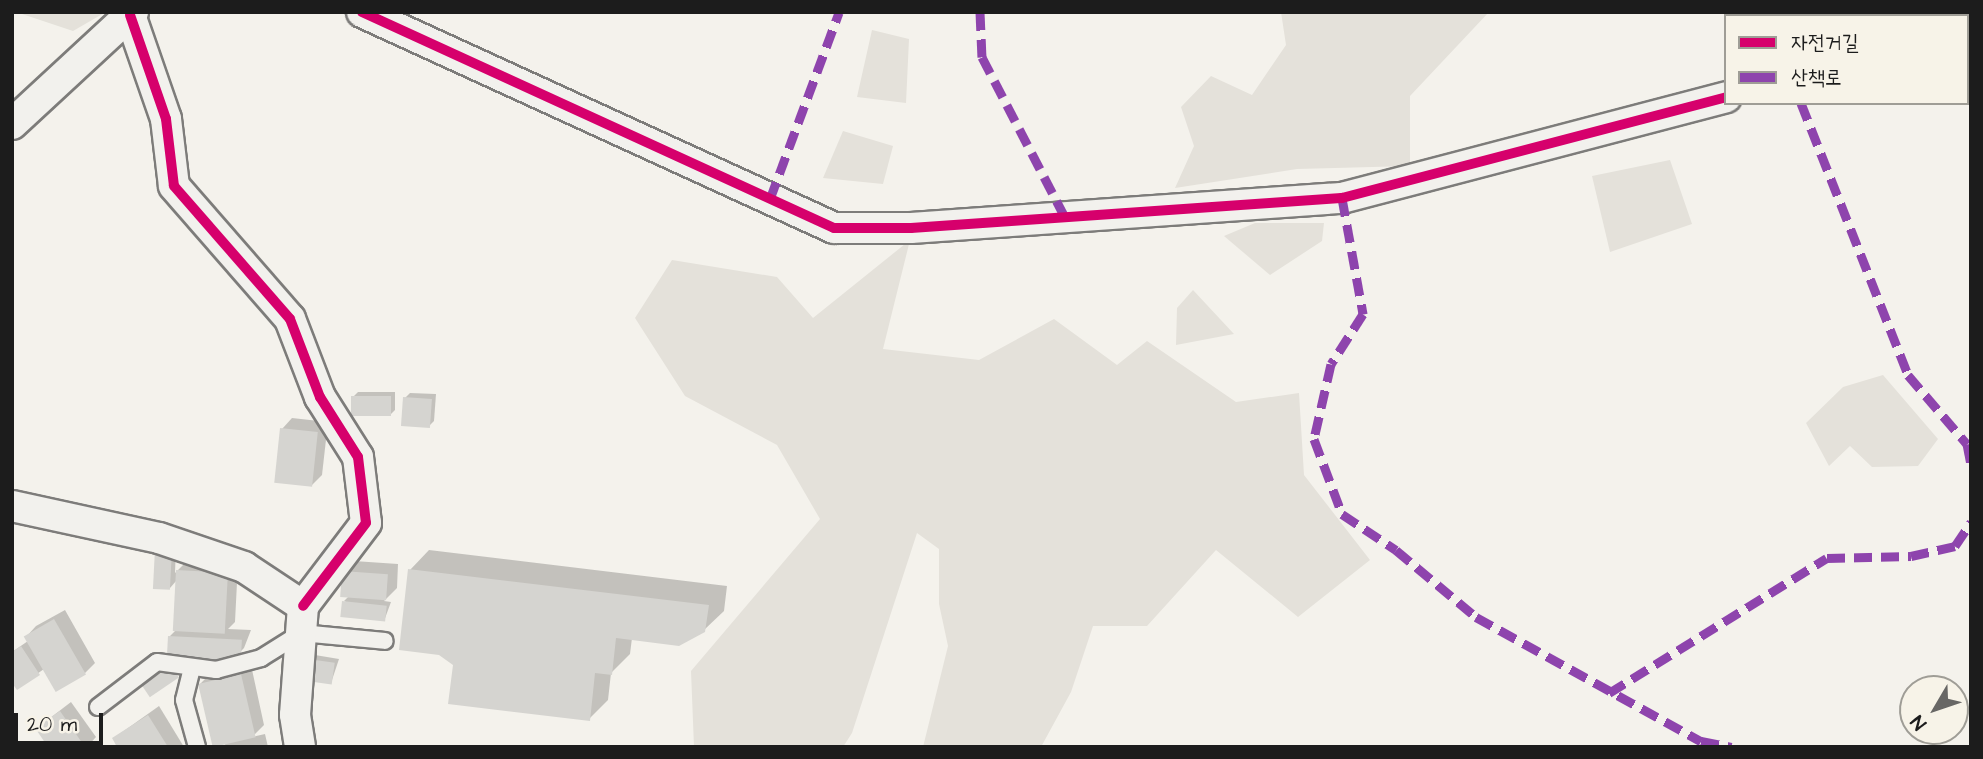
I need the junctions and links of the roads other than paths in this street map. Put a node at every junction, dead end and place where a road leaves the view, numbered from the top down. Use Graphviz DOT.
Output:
graph roads {
  1 [pos="362,12"];
  2 [pos="132,14"];
  3 [pos="1724,97"];
  4 [pos="12,124"];
  5 [pos="12,506"];
  6 [pos="302,620"];
  7 [pos="385,641"];
  8 [pos="192,668"];
  9 [pos="97,707"];
  10 [pos="197,747"];
  11 [pos="300,747"];
  1 -- 3 [label="street"];
  2 -- 4 [label="street"];
  2 -- 6 [label="street"];
  5 -- 6 [label="street"];
  6 -- 7 [label="lane"];
  6 -- 8 [label="lane"];
  6 -- 11 [label="street"];
  8 -- 9 [label="lane"];
  8 -- 10 [label="lane"];
}
